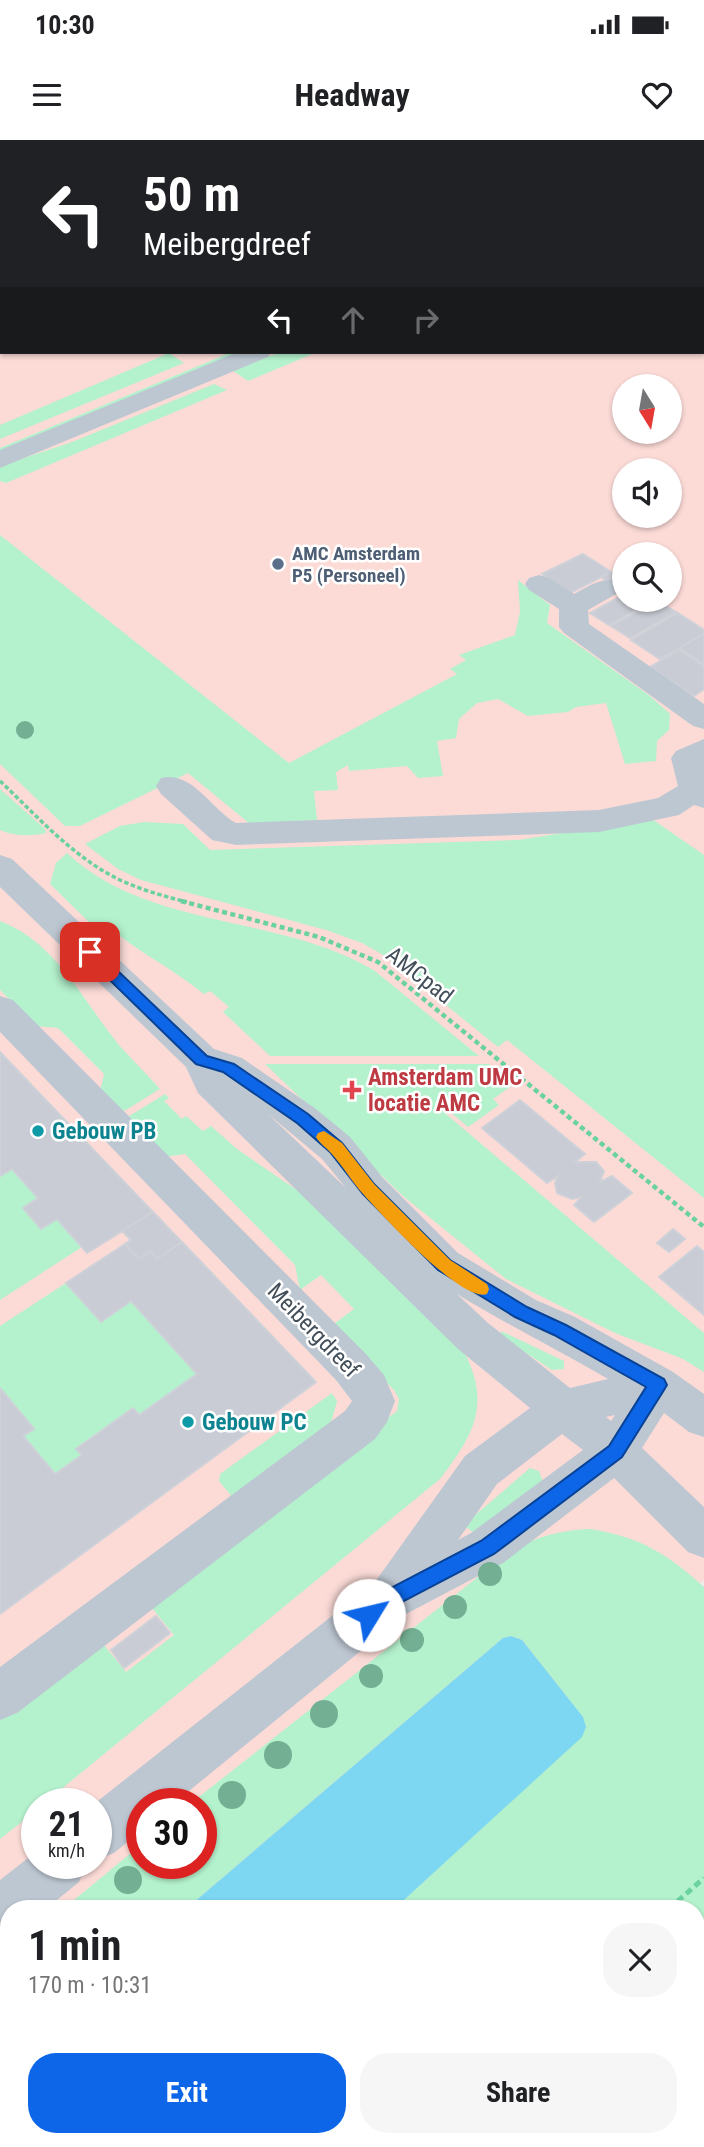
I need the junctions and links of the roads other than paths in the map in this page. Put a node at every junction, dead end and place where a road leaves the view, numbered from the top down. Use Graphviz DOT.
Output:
graph roads {
  1 [pos="216,354"];
  2 [pos="254,354"];
  3 [pos="0,443"];
  4 [pos="0,460"];
  5 [pos="539,584"];
  6 [pos="608,587"];
  7 [pos="573,606"];
  8 [pos="704,719"];
  9 [pos="704,749"];
  10 [pos="173,786"];
  11 [pos="701,791"];
  12 [pos="0,867"];
  13 [pos="0,1009"];
  14 [pos="202,1060"];
  15 [pos="658,1385"];
  16 [pos="562,1409"];
  17 [pos="704,1419"];
  18 [pos="616,1451"];
  19 [pos="704,1537"];
  20 [pos="390,1598"];
  21 [pos="0,1696"];
  22 [pos="112,1822"];
  23 [pos="42,1879"];
  24 [pos="16,1900"];
  1 -- 3 [label="street"];
  2 -- 4 [label="street"];
  5 -- 7 [label="street"];
  6 -- 7 [label="street"];
  7 -- 8 [label="street"];
  9 -- 11 [label="street"];
  10 -- 11 [label="street"];
  12 -- 14 [label="street"];
  13 -- 21 [label="street, Meibergdreef"];
  14 -- 15 [label="street"];
  14 -- 16 [label="street"];
  15 -- 16 [label="street"];
  15 -- 17 [label="street"];
  15 -- 18 [label="street"];
  16 -- 18 [label="street"];
  16 -- 20 [label="street"];
  18 -- 19 [label="street"];
  18 -- 20 [label="street"];
  20 -- 22 [label="street"];
  23 -- 24 [label="street"];
}
